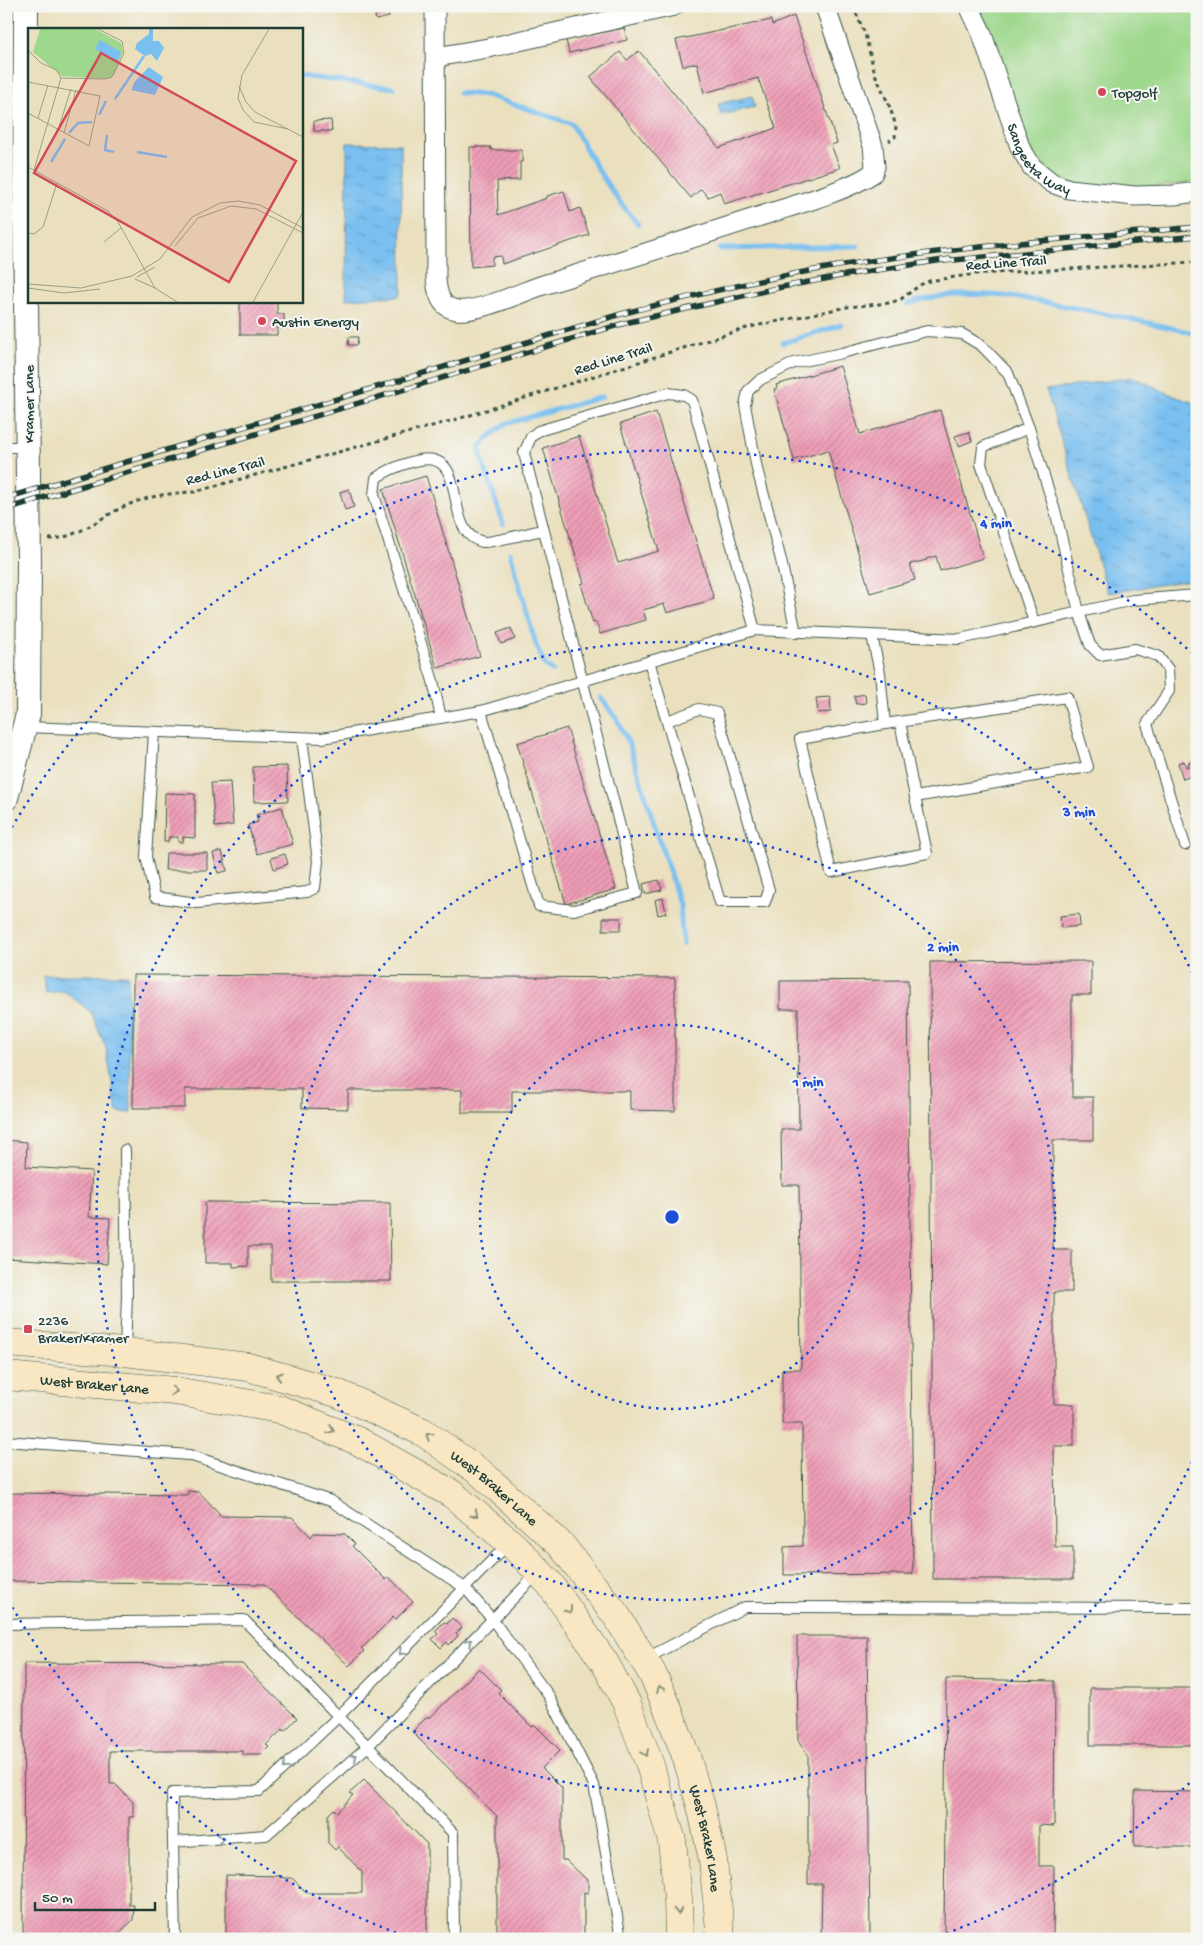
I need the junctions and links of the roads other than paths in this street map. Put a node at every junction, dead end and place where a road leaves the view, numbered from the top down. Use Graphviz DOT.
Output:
graph roads {
  1 [pos="26,6"];
  2 [pos="434,6"];
  3 [pos="674,6"];
  4 [pos="825,6"];
  5 [pos="969,6"];
  6 [pos="436,57"];
  7 [pos="23,93"];
  8 [pos="1197,192"];
  9 [pos="16,214"];
  10 [pos="1029,428"];
  11 [pos="17,447"];
  12 [pos="543,530"];
  13 [pos="1197,595"];
  14 [pos="1079,612"];
  15 [pos="1034,622"];
  16 [pos="755,630"];
  17 [pos="796,633"];
  18 [pos="872,636"];
  19 [pos="649,661"];
  20 [pos="582,683"];
  21 [pos="481,711"];
  22 [pos="441,718"];
  23 [pos="667,721"];
  24 [pos="900,722"];
  25 [pos="885,724"];
  26 [pos="26,727"];
  27 [pos="154,732"];
  28 [pos="302,738"];
  29 [pos="915,797"];
  30 [pos="6,798"];
  31 [pos="1185,845"];
  32 [pos="125,1150"];
  33 [pos="6,1343"];
  34 [pos="125,1352"];
  35 [pos="6,1376"];
  36 [pos="126,1387"];
  37 [pos="6,1441"];
  38 [pos="531,1517"];
  39 [pos="510,1543"];
  40 [pos="560,1545"];
  41 [pos="539,1572"];
  42 [pos="464,1588"];
  43 [pos="1197,1608"];
  44 [pos="492,1619"];
  45 [pos="6,1624"];
  46 [pos="644,1659"];
  47 [pos="339,1716"];
  48 [pos="368,1746"];
  49 [pos="173,1842"];
  50 [pos="174,1939"];
  51 [pos="454,1939"];
  52 [pos="621,1939"];
  53 [pos="679,1939"];
  54 [pos="721,1939"];
  1 -- 7 [label="street, Kramer Lane"];
  2 -- 6 [label="street"];
  3 -- 6 [label="street"];
  4 -- 6 [label="street"];
  5 -- 8 [label="street, Sangeeta Way"];
  7 -- 9 [label="street, Kramer Lane"];
  9 -- 11 [label="street, Kramer Lane"];
  10 -- 14 [label="lane"];
  10 -- 15 [label="lane"];
  10 -- 17 [label="lane"];
  11 -- 26 [label="street, Kramer Lane"];
  12 -- 16 [label="lane"];
  12 -- 20 [label="lane"];
  12 -- 22 [label="lane"];
  13 -- 14 [label="lane"];
  14 -- 15 [label="lane"];
  14 -- 31 [label="lane"];
  15 -- 18 [label="lane"];
  16 -- 17 [label="lane"];
  16 -- 19 [label="lane"];
  17 -- 18 [label="lane"];
  18 -- 25 [label="lane"];
  19 -- 20 [label="lane"];
  19 -- 23 [label="lane"];
  20 -- 21 [label="lane"];
  20 -- 21 [label="lane"];
  21 -- 22 [label="lane"];
  22 -- 28 [label="lane"];
  23 -- 23 [label="lane"];
  24 -- 25 [label="lane"];
  24 -- 29 [label="lane"];
  24 -- 29 [label="lane"];
  25 -- 29 [label="lane"];
  26 -- 27 [label="lane"];
  26 -- 30 [label="street, Kramer Lane"];
  27 -- 28 [label="lane"];
  27 -- 28 [label="lane"];
  32 -- 34 [label="lane"];
  33 -- 34 [label="main road, West Braker Lane"];
  34 -- 36 [label="main road"];
  38 -- 34 [label="main road, West Braker Lane, one-way"];
  35 -- 36 [label="main road, West Braker Lane"];
  36 -- 39 [label="main road, West Braker Lane, one-way"];
  37 -- 42 [label="lane"];
  38 -- 39 [label="main road"];
  38 -- 40 [label="main road, West Braker Lane"];
  39 -- 41 [label="main road, West Braker Lane"];
  39 -- 42 [label="lane"];
  40 -- 41 [label="main road"];
  40 -- 46 [label="main road, West Braker Lane"];
  41 -- 44 [label="lane"];
  41 -- 53 [label="main road, West Braker Lane, one-way"];
  42 -- 44 [label="lane"];
  42 -- 47 [label="lane, one-way"];
  43 -- 46 [label="lane"];
  48 -- 44 [label="lane, one-way"];
  44 -- 52 [label="lane"];
  45 -- 47 [label="lane"];
  54 -- 46 [label="main road, West Braker Lane, one-way"];
  47 -- 48 [label="lane"];
  47 -- 49 [label="lane, one-way"];
  49 -- 48 [label="lane, one-way"];
  48 -- 51 [label="lane"];
  49 -- 50 [label="lane"];
}
